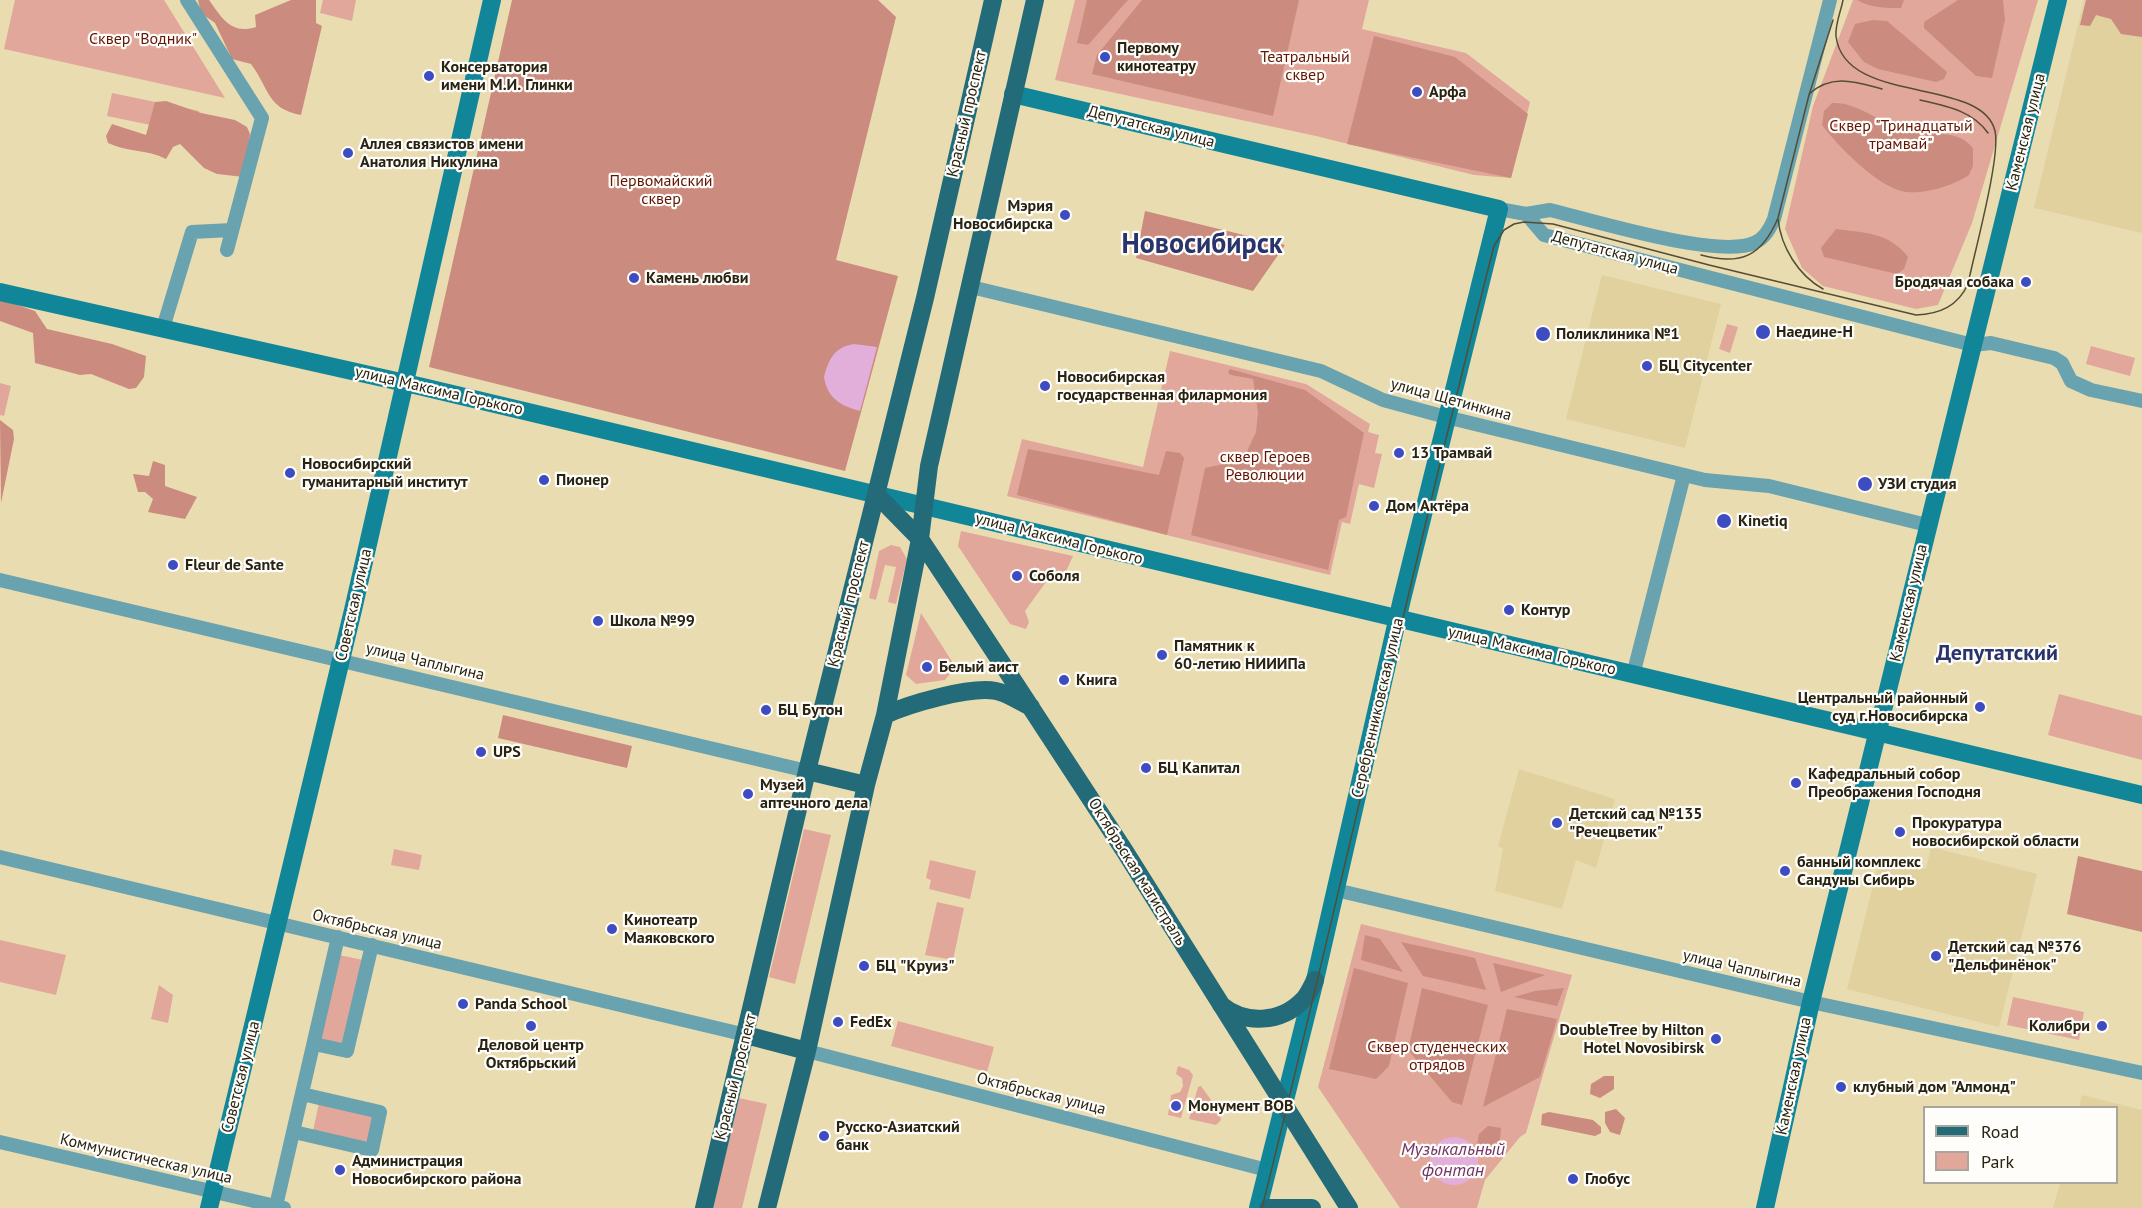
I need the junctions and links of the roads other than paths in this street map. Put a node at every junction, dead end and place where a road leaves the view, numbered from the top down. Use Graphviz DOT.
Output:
graph roads {
  1 [pos="187,0"];
  2 [pos="492,0"];
  3 [pos="993,0"];
  4 [pos="1035,0"];
  5 [pos="1830,0"];
  6 [pos="2058,0"];
  7 [pos="1013,94"];
  8 [pos="1499,209"];
  9 [pos="1526,214"];
  10 [pos="232,230"];
  11 [pos="227,250"];
  12 [pos="971,287"];
  13 [pos="0,292"];
  14 [pos="163,328"];
  15 [pos="1973,345"];
  16 [pos="404,382"];
  17 [pos="2141,401"];
  18 [pos="1446,417"];
  19 [pos="1684,475"];
  20 [pos="877,495"];
  21 [pos="923,506"];
  22 [pos="1927,525"];
  23 [pos="920,539"];
  24 [pos="0,580"];
  25 [pos="1399,619"];
  26 [pos="341,659"];
  27 [pos="1633,675"];
  28 [pos="1031,707"];
  29 [pos="885,715"];
  30 [pos="1878,732"];
  31 [pos="807,771"];
  32 [pos="866,785"];
  33 [pos="2142,795"];
  34 [pos="0,857"];
  35 [pos="1336,890"];
  36 [pos="279,924"];
  37 [pos="338,937"];
  38 [pos="372,945"];
  39 [pos="1315,980"];
  40 [pos="1217,1001"];
  41 [pos="1811,1002"];
  42 [pos="746,1035"];
  43 [pos="314,1044"];
  44 [pos="807,1051"];
  45 [pos="2142,1073"];
  46 [pos="303,1094"];
  47 [pos="1284,1105"];
  48 [pos="294,1132"];
  49 [pos="0,1142"];
  50 [pos="1268,1170"];
  51 [pos="210,1200"];
  52 [pos="280,1207"];
  53 [pos="704,1208"];
  54 [pos="767,1208"];
  55 [pos="1258,1208"];
  56 [pos="1268,1208"];
  57 [pos="1312,1208"];
  58 [pos="1349,1208"];
  59 [pos="1765,1208"];
  1 -- 10 [label="street"];
  2 -- 16 [label="street, Советская улица"];
  3 -- 20 [label="main road, Красный проспект"];
  4 -- 7 [label="main road"];
  5 -- 9 [label="street"];
  6 -- 15 [label="street, Каменская улица"];
  7 -- 8 [label="street, Депутатская улица"];
  7 -- 12 [label="main road"];
  8 -- 9 [label="street, Депутатская улица"];
  8 -- 18 [label="street, Серебренниковская улица"];
  9 -- 15 [label="street, Депутатская улица"];
  10 -- 11 [label="street"];
  10 -- 14 [label="street"];
  12 -- 18 [label="street, улица Щетинкина"];
  12 -- 21 [label="main road"];
  13 -- 14 [label="street, улица Максима Горького"];
  14 -- 16 [label="street, улица Максима Горького"];
  15 -- 17 [label="street, Депутатская улица"];
  15 -- 22 [label="street, Каменская улица"];
  16 -- 20 [label="street, улица Максима Горького"];
  16 -- 26 [label="street, Советская улица"];
  18 -- 19 [label="street, улица Щетинкина"];
  18 -- 25 [label="street, Серебренниковская улица"];
  19 -- 22 [label="street, улица Щетинкина"];
  19 -- 27 [label="street"];
  20 -- 21 [label="street, улица Максима Горького"];
  20 -- 23 [label="main road, Октябрьская магистраль"];
  20 -- 31 [label="main road, Красный проспект"];
  21 -- 23 [label="main road"];
  21 -- 25 [label="street, улица Максима Горького"];
  22 -- 30 [label="street, Каменская улица"];
  23 -- 28 [label="main road, Октябрьская магистраль"];
  23 -- 29 [label="main road"];
  24 -- 26 [label="street, улица Чаплыгина"];
  25 -- 27 [label="street, улица Максима Горького"];
  25 -- 35 [label="street, Серебренниковская улица"];
  26 -- 31 [label="street, улица Чаплыгина"];
  26 -- 36 [label="street, Советская улица"];
  27 -- 30 [label="street, улица Максима Горького"];
  28 -- 29 [label="main road"];
  28 -- 40 [label="main road, Октябрьская магистраль"];
  29 -- 32 [label="main road"];
  30 -- 33 [label="street, улица Максима Горького"];
  30 -- 41 [label="street, Каменская улица"];
  31 -- 32 [label="main road"];
  31 -- 42 [label="main road, Красный проспект"];
  32 -- 44 [label="main road"];
  34 -- 36 [label="street, Октябрьская улица"];
  35 -- 39 [label="street, Серебренниковская улица"];
  35 -- 41 [label="street, улица Чаплыгина"];
  36 -- 37 [label="street, Октябрьская улица"];
  36 -- 51 [label="street, Советская улица"];
  37 -- 38 [label="street, Октябрьская улица"];
  37 -- 43 [label="street"];
  38 -- 42 [label="street, Октябрьская улица"];
  38 -- 43 [label="street"];
  39 -- 40 [label="main road"];
  39 -- 47 [label="street, Серебренниковская улица"];
  40 -- 47 [label="main road, Октябрьская магистраль"];
  41 -- 45 [label="street, улица Чаплыгина"];
  41 -- 59 [label="street, Каменская улица"];
  42 -- 44 [label="main road"];
  42 -- 53 [label="main road, Красный проспект"];
  43 -- 46 [label="street"];
  44 -- 50 [label="street, Октябрьская улица"];
  44 -- 54 [label="main road"];
  46 -- 48 [label="street"];
  46 -- 48 [label="street"];
  47 -- 50 [label="street, Серебренниковская улица"];
  47 -- 58 [label="main road, Октябрьская магистраль"];
  48 -- 52 [label="street"];
  49 -- 51 [label="street, Коммунистическая улица"];
  50 -- 55 [label="street, Серебренниковская улица"];
  51 -- 52 [label="street, Коммунистическая улица"];
  56 -- 57 [label="main road"];
}
